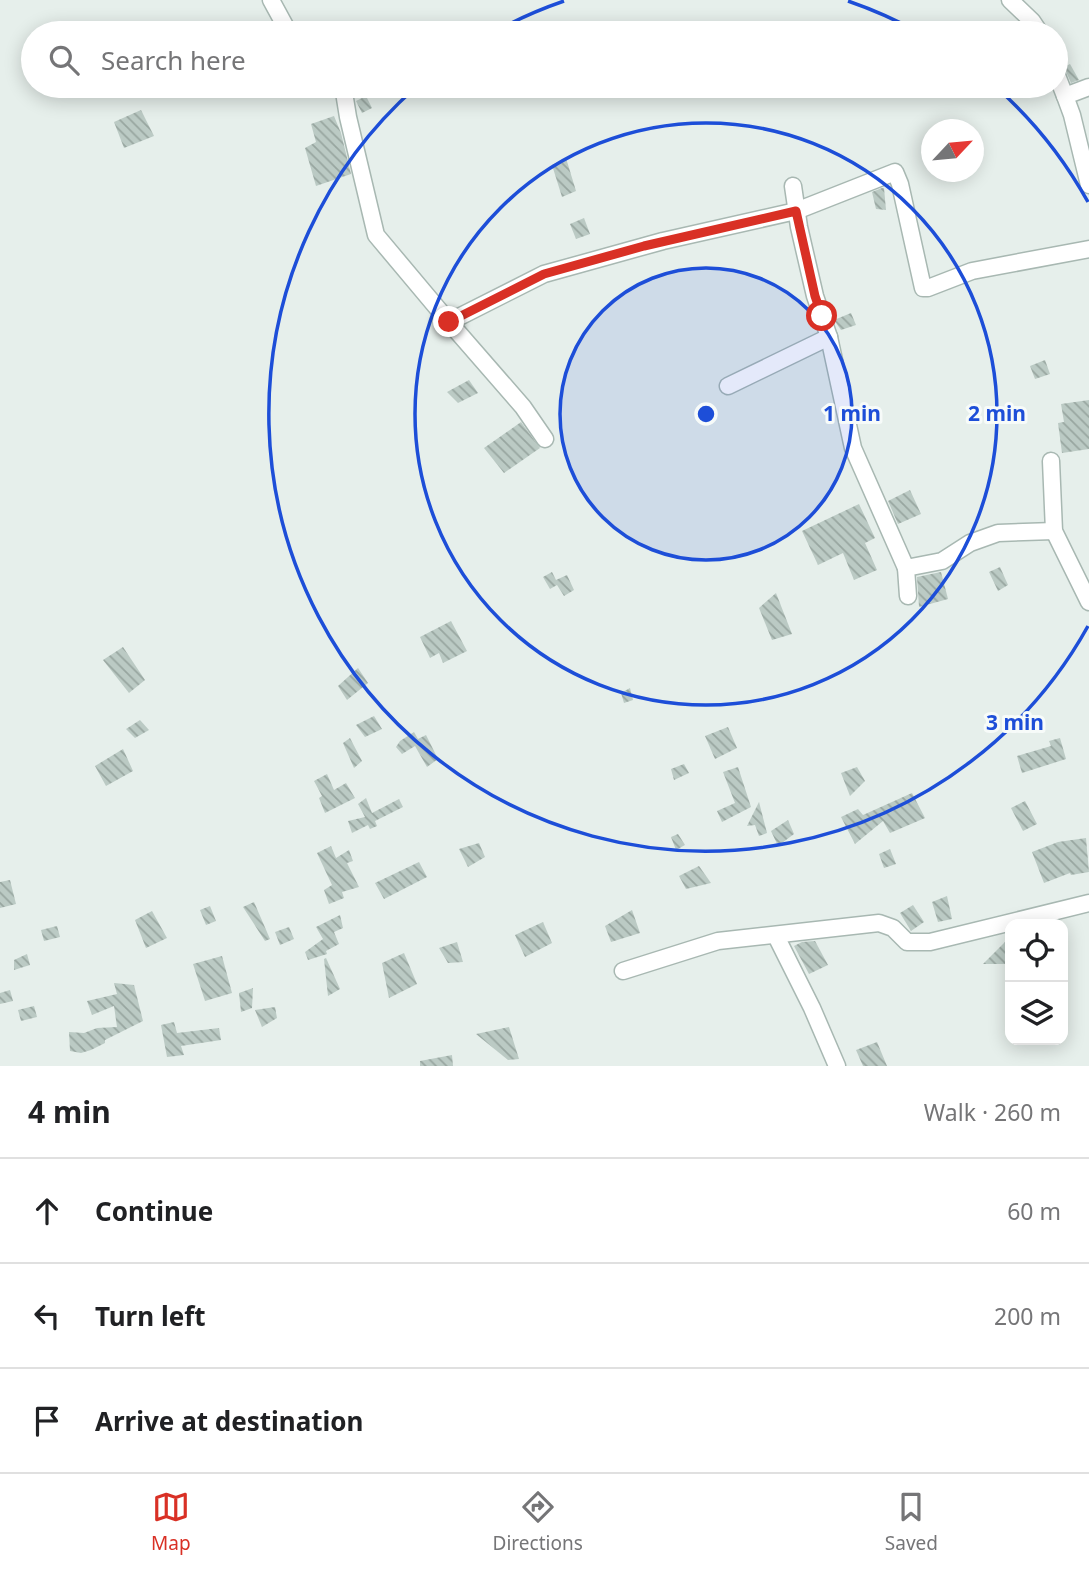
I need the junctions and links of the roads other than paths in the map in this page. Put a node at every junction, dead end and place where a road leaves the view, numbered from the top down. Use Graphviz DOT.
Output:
graph roads {
  1 [pos="271,0"];
  2 [pos="1010,0"];
  3 [pos="282,21"];
  4 [pos="1032,21"];
  5 [pos="1089,87"];
  6 [pos="1068,95"];
  7 [pos="345,98"];
  8 [pos="1066,98"];
  9 [pos="1089,185"];
  10 [pos="793,186"];
  11 [pos="796,211"];
  12 [pos="1089,249"];
  13 [pos="449,322"];
  14 [pos="829,337"];
  15 [pos="728,386"];
  16 [pos="545,439"];
  17 [pos="1051,461"];
  18 [pos="1054,531"];
  19 [pos="905,568"];
  20 [pos="908,596"];
  21 [pos="1089,603"];
  22 [pos="1089,903"];
  23 [pos="776,936"];
  24 [pos="623,971"];
  25 [pos="837,1066"];
  1 -- 3 [label="street"];
  2 -- 4 [label="street"];
  5 -- 6 [label="street"];
  7 -- 13 [label="street"];
  8 -- 9 [label="street"];
  10 -- 11 [label="street"];
  11 -- 12 [label="street"];
  11 -- 13 [label="street"];
  11 -- 14 [label="street"];
  13 -- 16 [label="street"];
  14 -- 15 [label="street"];
  14 -- 19 [label="street"];
  17 -- 18 [label="street"];
  18 -- 19 [label="street"];
  18 -- 21 [label="street"];
  19 -- 20 [label="street"];
  22 -- 23 [label="street"];
  23 -- 24 [label="street"];
  23 -- 25 [label="street"];
}
